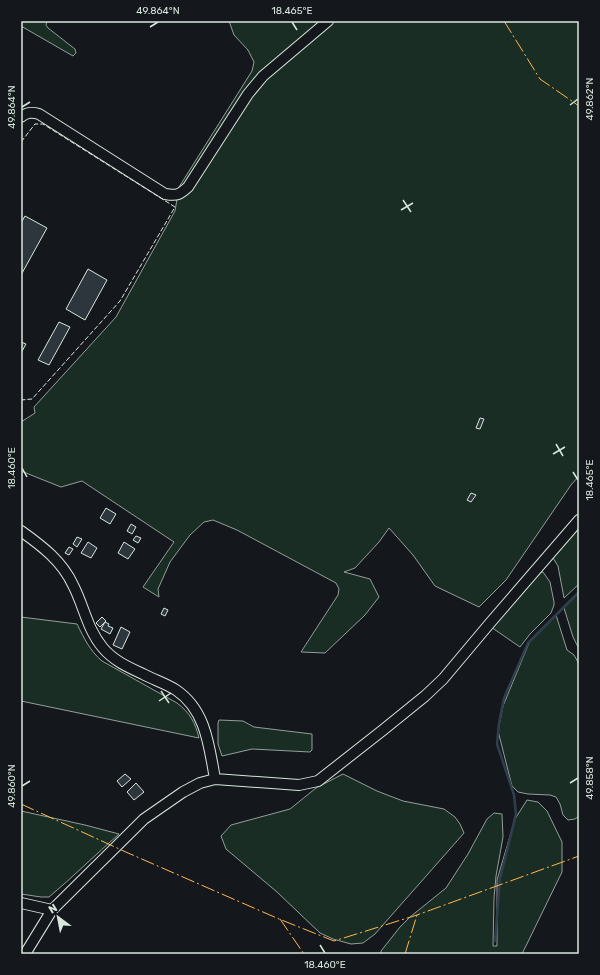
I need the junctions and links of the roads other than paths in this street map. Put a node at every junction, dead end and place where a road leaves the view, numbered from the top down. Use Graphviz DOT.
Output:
graph roads {
  1 [pos="328,21"];
  2 [pos="21,117"];
  3 [pos="579,520"];
  4 [pos="21,531"];
  5 [pos="215,779"];
  6 [pos="21,903"];
  7 [pos="52,910"];
  8 [pos="25,954"];
  1 -- 2 [label="street"];
  3 -- 5 [label="street"];
  4 -- 5 [label="street"];
  5 -- 7 [label="street"];
  6 -- 7 [label="street"];
  7 -- 8 [label="street"];
}
